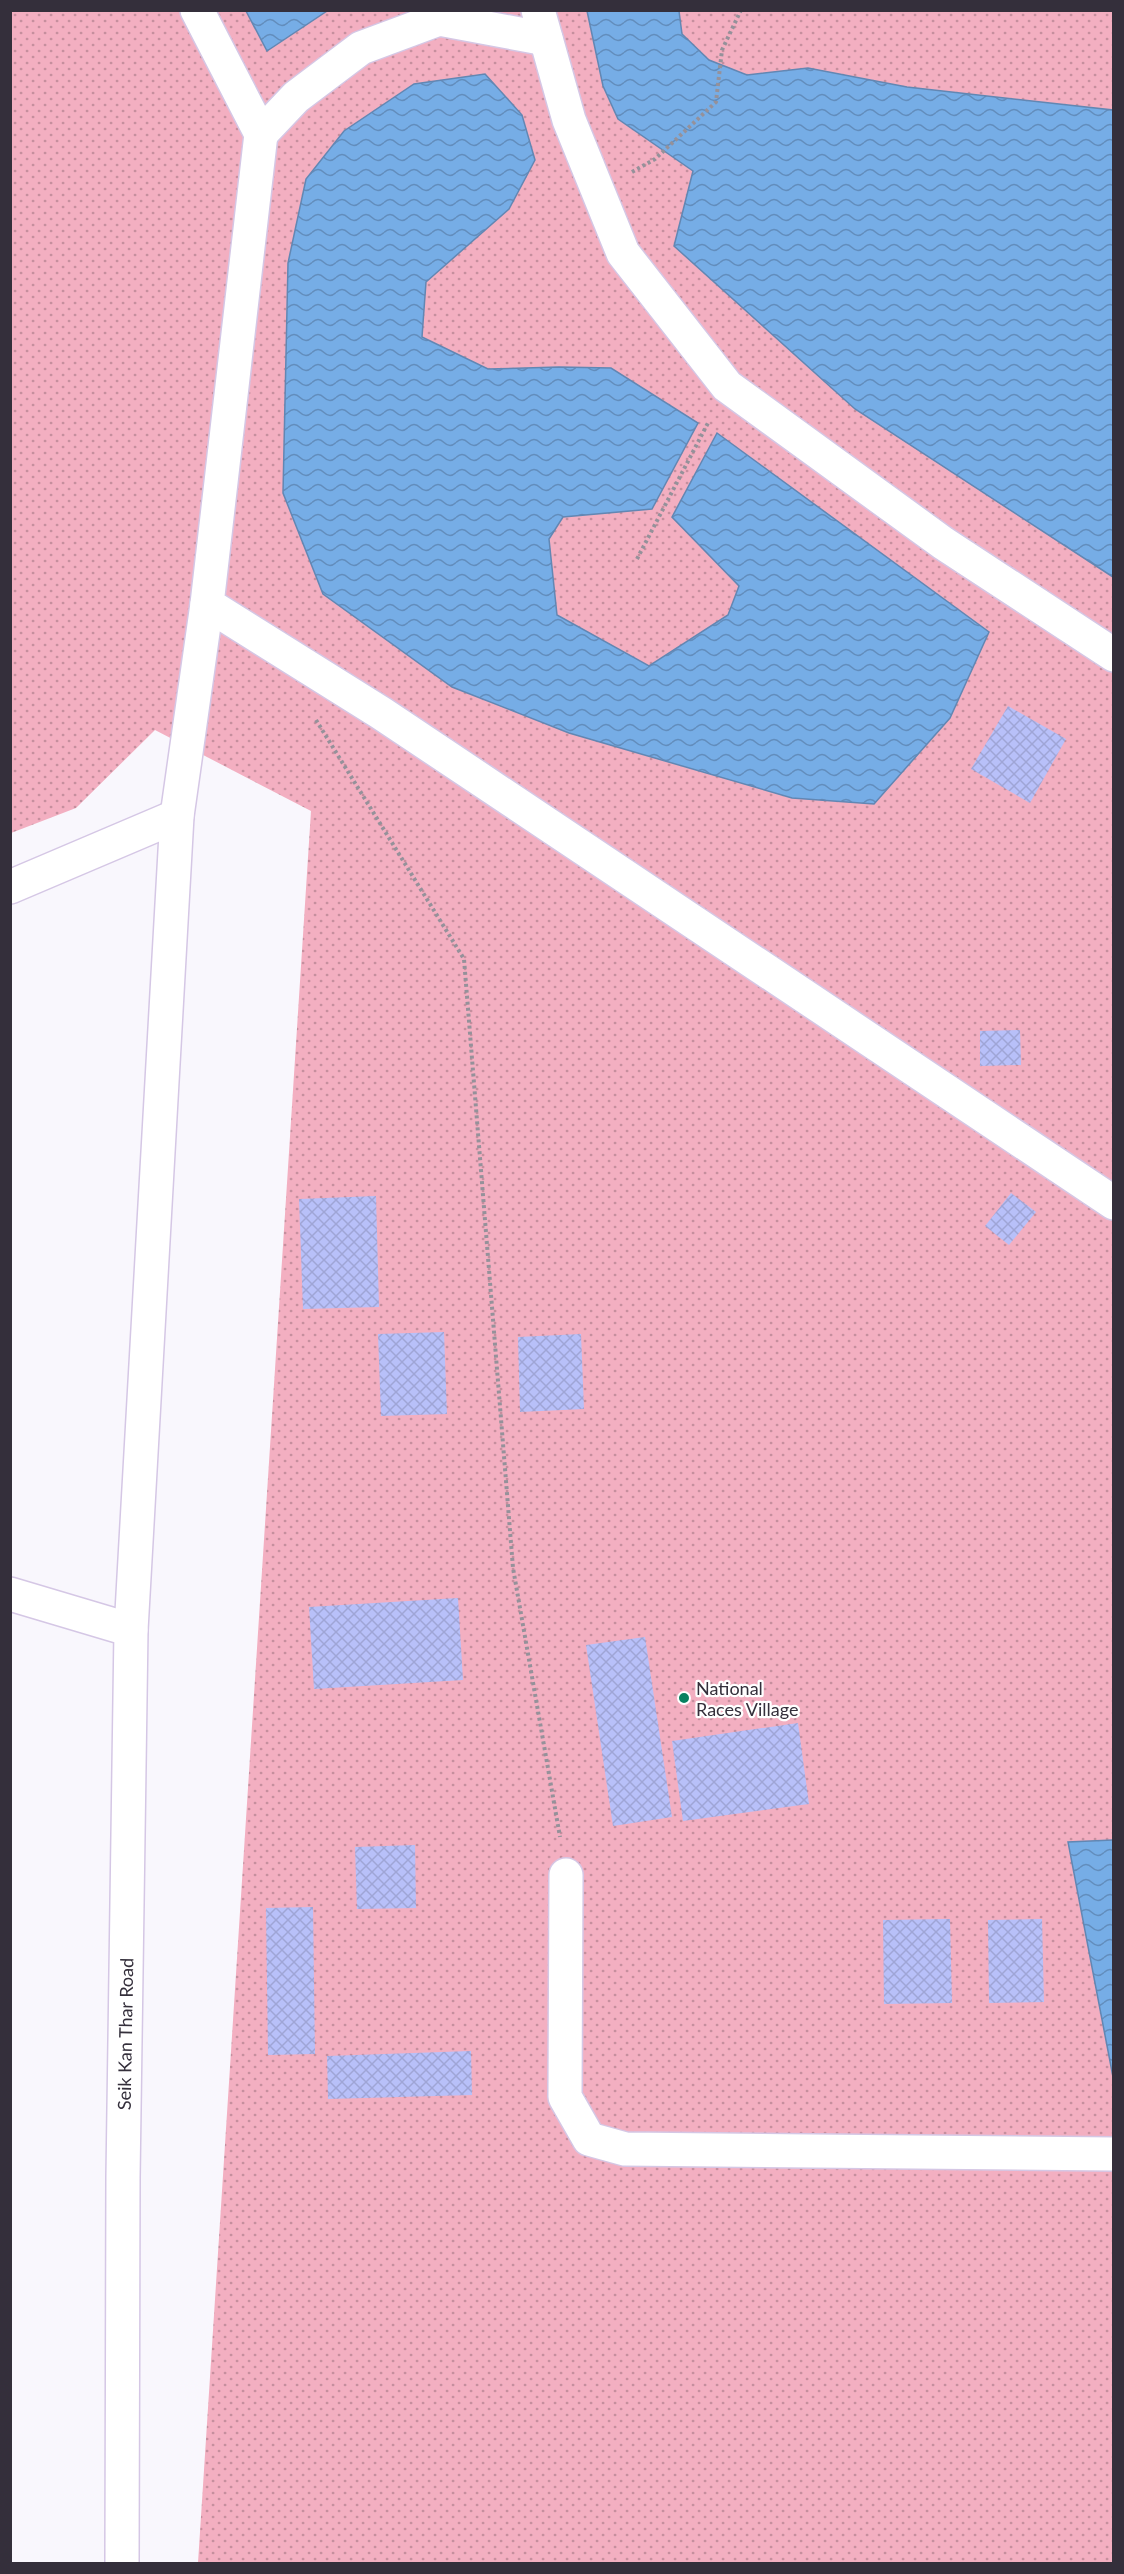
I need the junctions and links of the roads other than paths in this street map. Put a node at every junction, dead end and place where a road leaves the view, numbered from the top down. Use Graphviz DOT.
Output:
graph roads {
  1 [pos="197,10"];
  2 [pos="542,25"];
  3 [pos="261,134"];
  4 [pos="207,603"];
  5 [pos="1113,656"];
  6 [pos="177,816"];
  7 [pos="10,887"];
  8 [pos="1113,1203"];
  9 [pos="10,1594"];
  10 [pos="131,1630"];
  11 [pos="566,1875"];
  12 [pos="1113,2154"];
  13 [pos="122,2564"];
  1 -- 3 [label="street"];
  2 -- 3 [label="street"];
  2 -- 5 [label="street"];
  3 -- 4 [label="street, Seik Kan Thar Road"];
  4 -- 6 [label="street, Seik Kan Thar Road"];
  4 -- 8 [label="street"];
  6 -- 7 [label="street"];
  6 -- 10 [label="street, Seik Kan Thar Road"];
  9 -- 10 [label="street"];
  10 -- 13 [label="street, Seik Kan Thar Road"];
  11 -- 12 [label="street"];
}
